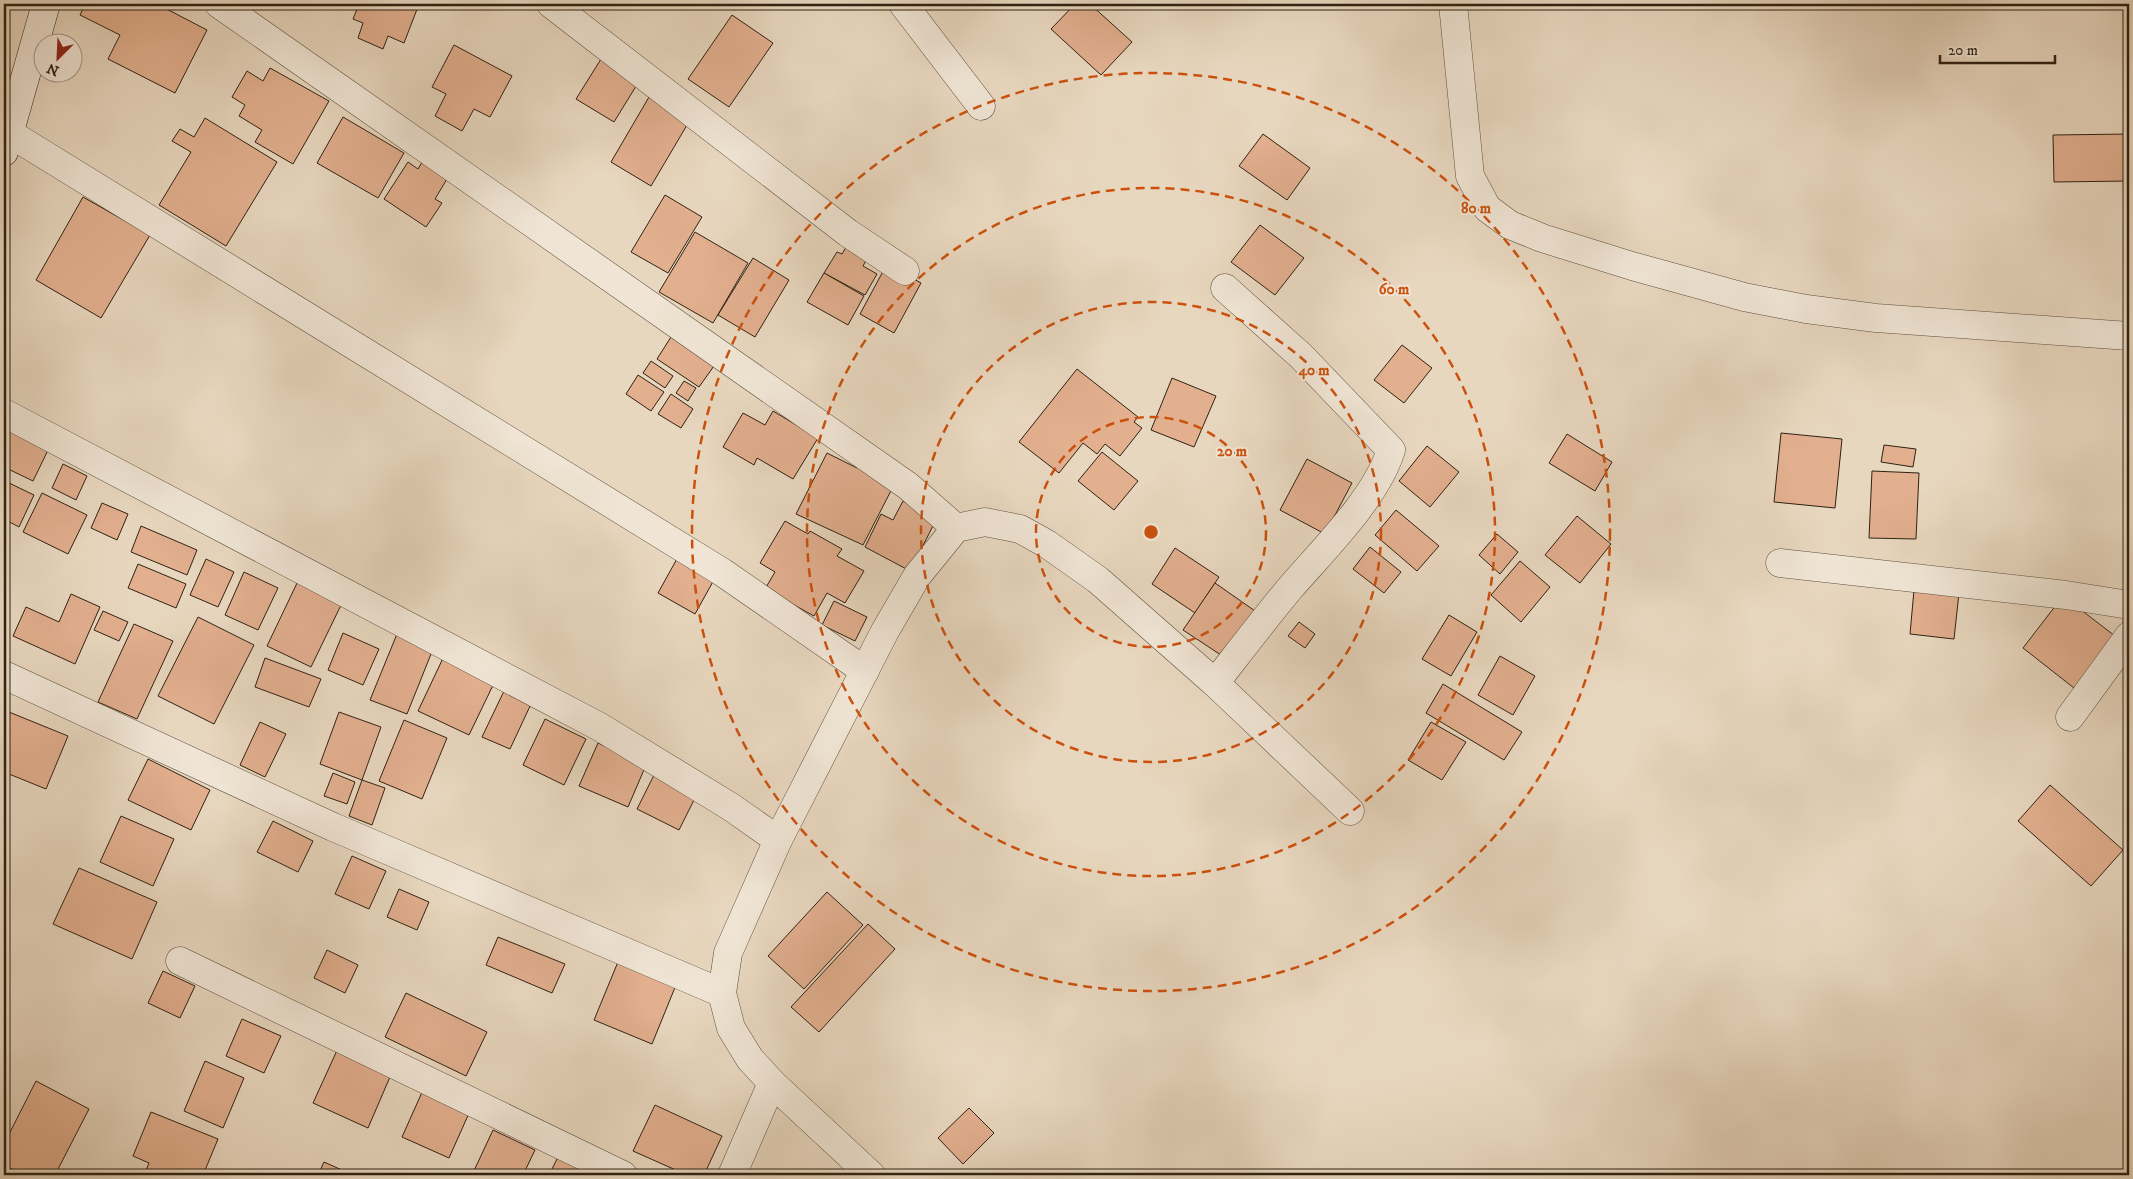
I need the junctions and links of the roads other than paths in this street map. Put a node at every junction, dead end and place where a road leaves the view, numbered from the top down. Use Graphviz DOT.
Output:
graph roads {
  1 [pos="46,4"];
  2 [pos="219,4"];
  3 [pos="551,4"];
  4 [pos="903,4"];
  5 [pos="1453,4"];
  6 [pos="981,106"];
  7 [pos="6,142"];
  8 [pos="905,271"];
  9 [pos="1225,288"];
  10 [pos="2129,336"];
  11 [pos="4,413"];
  12 [pos="956,528"];
  13 [pos="1780,563"];
  14 [pos="2129,605"];
  15 [pos="2129,636"];
  16 [pos="865,671"];
  17 [pos="4,675"];
  18 [pos="1215,683"];
  19 [pos="2070,717"];
  20 [pos="1350,811"];
  21 [pos="778,840"];
  22 [pos="180,961"];
  23 [pos="722,993"];
  24 [pos="772,1083"];
  25 [pos="623,1175"];
  26 [pos="732,1175"];
  27 [pos="871,1175"];
  1 -- 7 [label="street"];
  2 -- 12 [label="street"];
  3 -- 8 [label="street"];
  4 -- 6 [label="street"];
  5 -- 10 [label="street"];
  7 -- 16 [label="street"];
  9 -- 18 [label="street"];
  11 -- 21 [label="street"];
  12 -- 16 [label="street"];
  12 -- 18 [label="street"];
  13 -- 14 [label="street"];
  15 -- 19 [label="street"];
  16 -- 21 [label="street"];
  17 -- 23 [label="street"];
  18 -- 20 [label="street"];
  21 -- 23 [label="street"];
  22 -- 25 [label="street"];
  23 -- 24 [label="street"];
  24 -- 26 [label="street"];
  24 -- 27 [label="street"];
}
